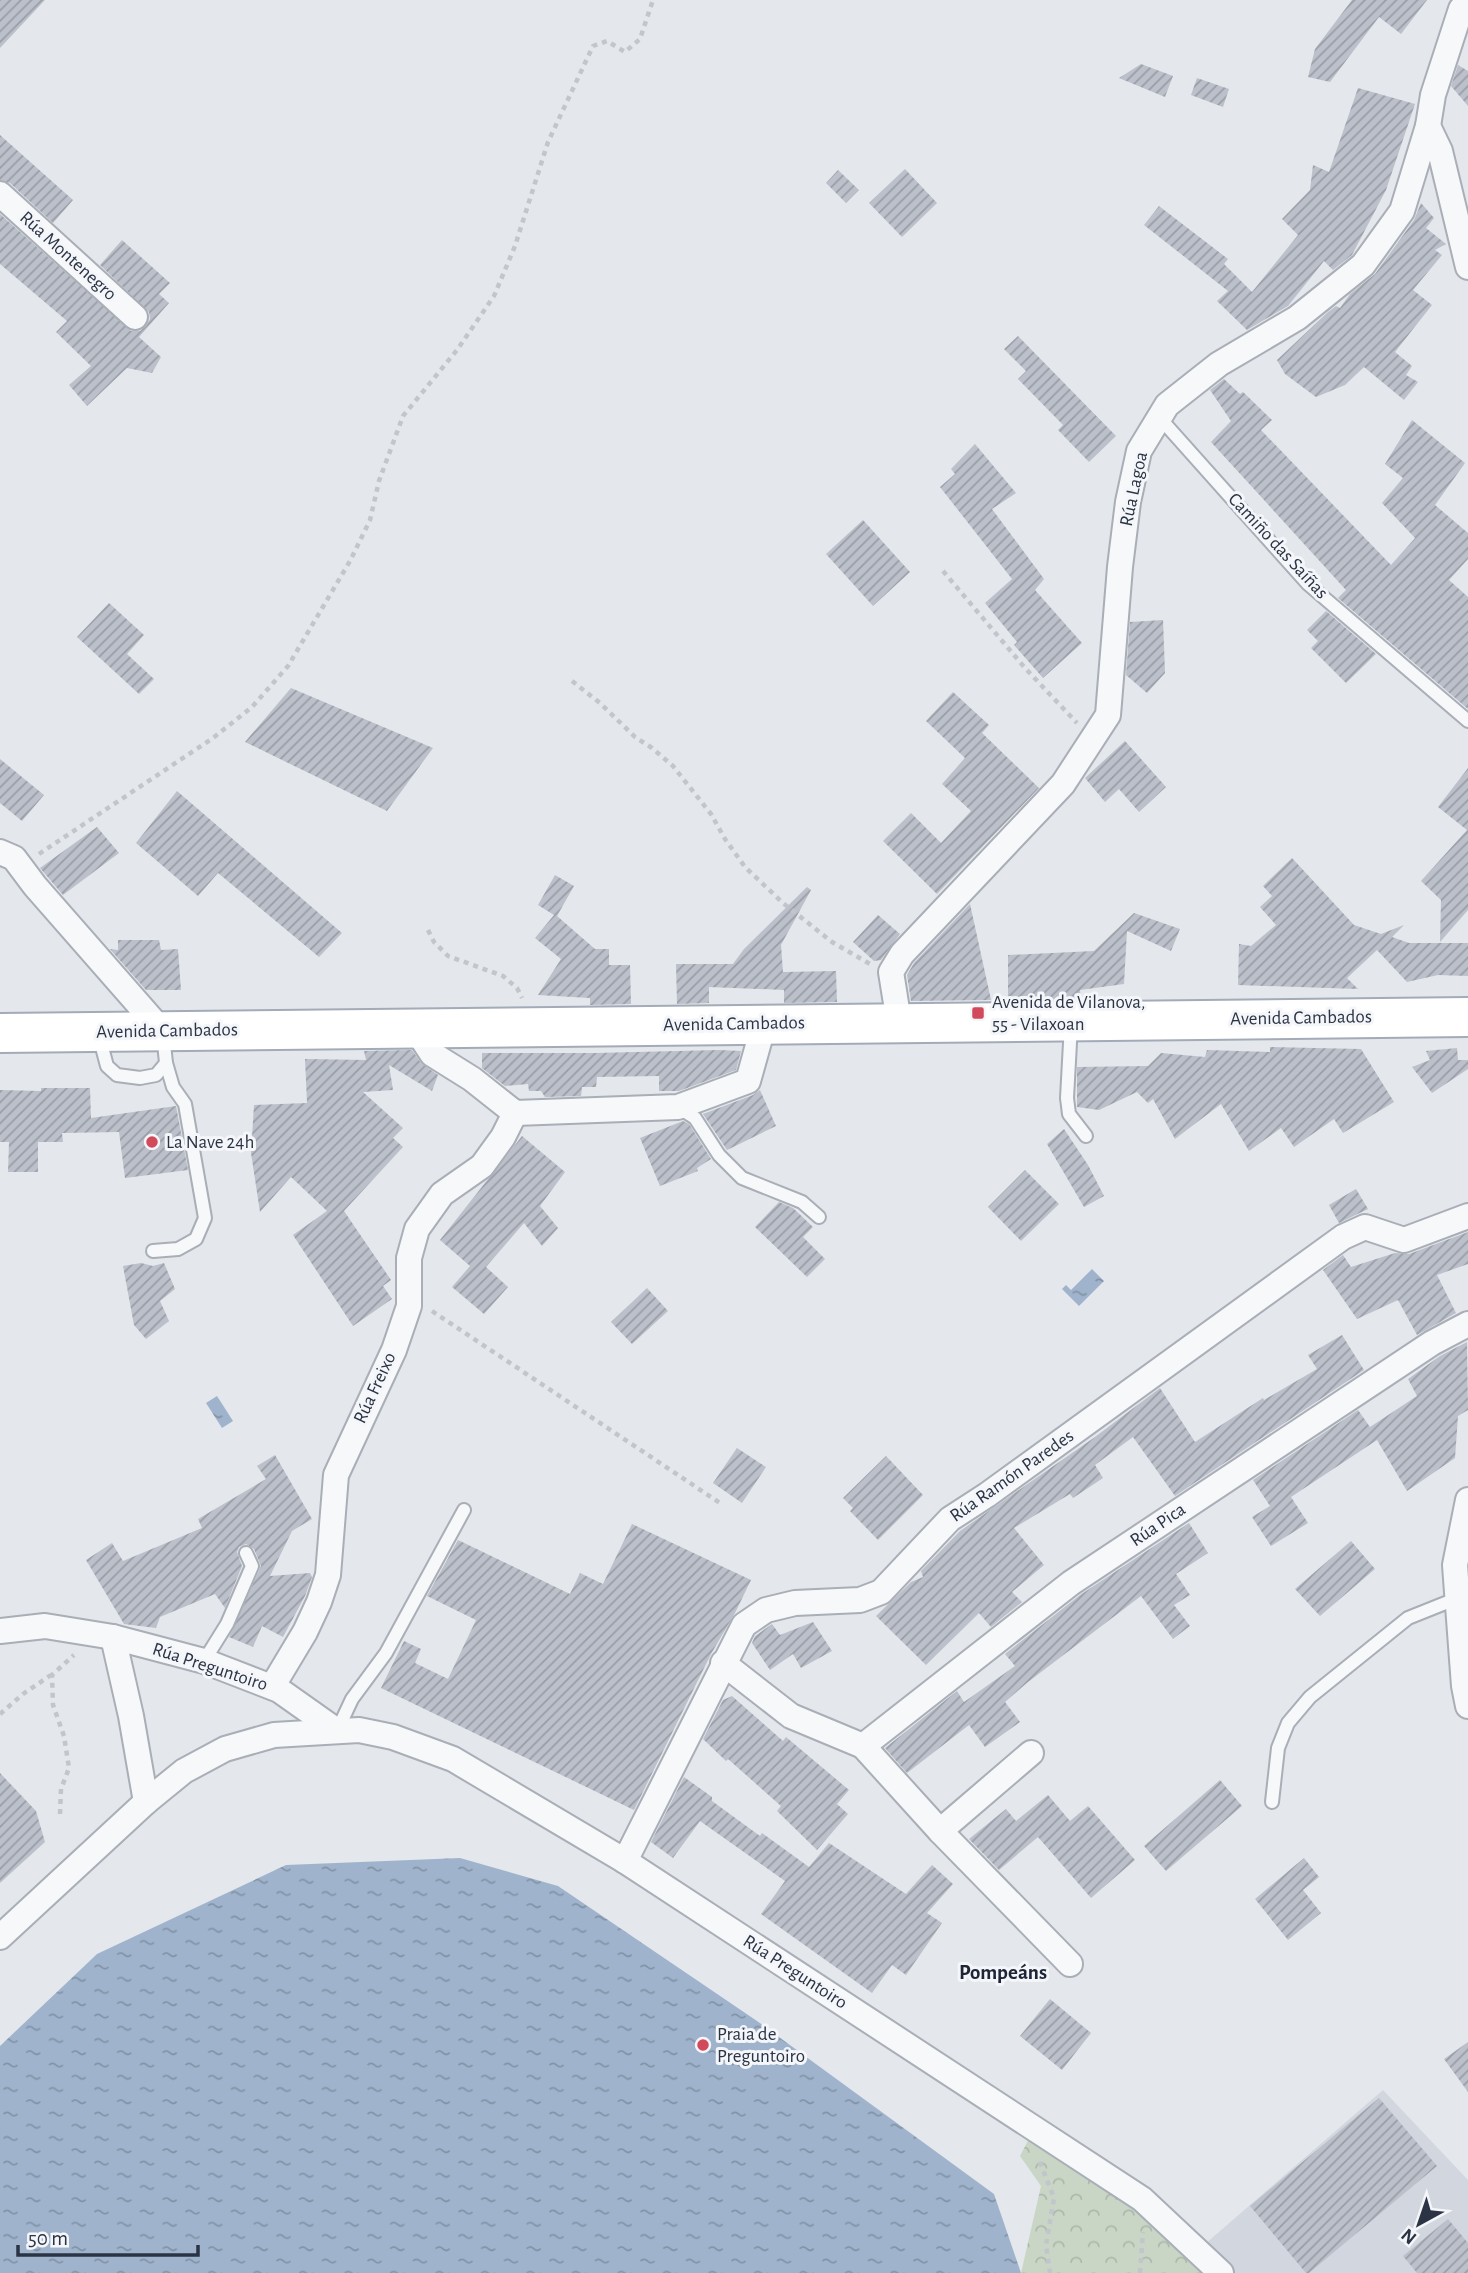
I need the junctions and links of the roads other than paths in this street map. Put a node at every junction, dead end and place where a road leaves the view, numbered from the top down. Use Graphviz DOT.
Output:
graph roads {
  1 [pos="1461,6"];
  2 [pos="1428,126"];
  3 [pos="0,194"];
  4 [pos="1468,267"];
  5 [pos="135,317"];
  6 [pos="1159,417"];
  7 [pos="1468,721"];
  8 [pos="7,855"];
  9 [pos="1468,1017"];
  10 [pos="1071,1021"];
  11 [pos="899,1023"];
  12 [pos="764,1024"];
  13 [pos="415,1028"];
  14 [pos="0,1033"];
  15 [pos="164,1047"];
  16 [pos="678,1107"];
  17 [pos="515,1113"];
  18 [pos="1086,1136"];
  19 [pos="1468,1216"];
  20 [pos="820,1217"];
  21 [pos="153,1251"];
  22 [pos="1468,1324"];
  23 [pos="1468,1500"];
  24 [pos="464,1510"];
  25 [pos="246,1553"];
  26 [pos="1463,1597"];
  27 [pos="0,1632"];
  28 [pos="113,1637"];
  29 [pos="204,1661"];
  30 [pos="723,1663"];
  31 [pos="272,1688"];
  32 [pos="1468,1706"];
  33 [pos="337,1731"];
  34 [pos="863,1745"];
  35 [pos="1031,1753"];
  36 [pos="146,1802"];
  37 [pos="1272,1802"];
  38 [pos="940,1831"];
  39 [pos="625,1861"];
  40 [pos="0,1937"];
  41 [pos="1070,1964"];
  42 [pos="1221,2273"];
  1 -- 2 [label="street, Rúa Lagoa"];
  2 -- 4 [label="street"];
  2 -- 6 [label="street, Rúa Lagoa"];
  3 -- 5 [label="street, Rúa Montenegro"];
  6 -- 7 [label="lane, Camiño das Saíñas"];
  6 -- 11 [label="street, Rúa Lagoa"];
  8 -- 15 [label="street"];
  9 -- 10 [label="main road, Avenida Cambados"];
  10 -- 11 [label="main road, Avenida Cambados"];
  10 -- 18 [label="lane"];
  11 -- 12 [label="main road, Avenida Cambados"];
  12 -- 13 [label="main road, Avenida Cambados"];
  12 -- 16 [label="street"];
  13 -- 15 [label="main road, Avenida Cambados"];
  13 -- 17 [label="street"];
  14 -- 15 [label="main road, Avenida Cambados"];
  15 -- 21 [label="lane"];
  16 -- 17 [label="street"];
  16 -- 20 [label="lane"];
  17 -- 31 [label="street, Rúa Freixo"];
  19 -- 30 [label="street, Rúa Ramón Paredes"];
  22 -- 34 [label="street, Rúa Pica"];
  23 -- 26 [label="street"];
  24 -- 33 [label="lane"];
  25 -- 29 [label="lane"];
  26 -- 32 [label="street"];
  26 -- 37 [label="lane"];
  27 -- 28 [label="street, Rúa Preguntoiro"];
  28 -- 29 [label="street, Rúa Preguntoiro"];
  28 -- 36 [label="street"];
  29 -- 31 [label="street, Rúa Preguntoiro"];
  30 -- 34 [label="street"];
  30 -- 39 [label="street, Rúa Ramón Paredes"];
  31 -- 33 [label="street, Rúa Preguntoiro"];
  33 -- 36 [label="street, Rúa Preguntoiro"];
  33 -- 39 [label="street, Rúa Preguntoiro"];
  34 -- 38 [label="street"];
  35 -- 38 [label="street"];
  36 -- 40 [label="street, Rúa Preguntoiro"];
  38 -- 41 [label="street"];
  39 -- 42 [label="street, Rúa Preguntoiro"];
}
